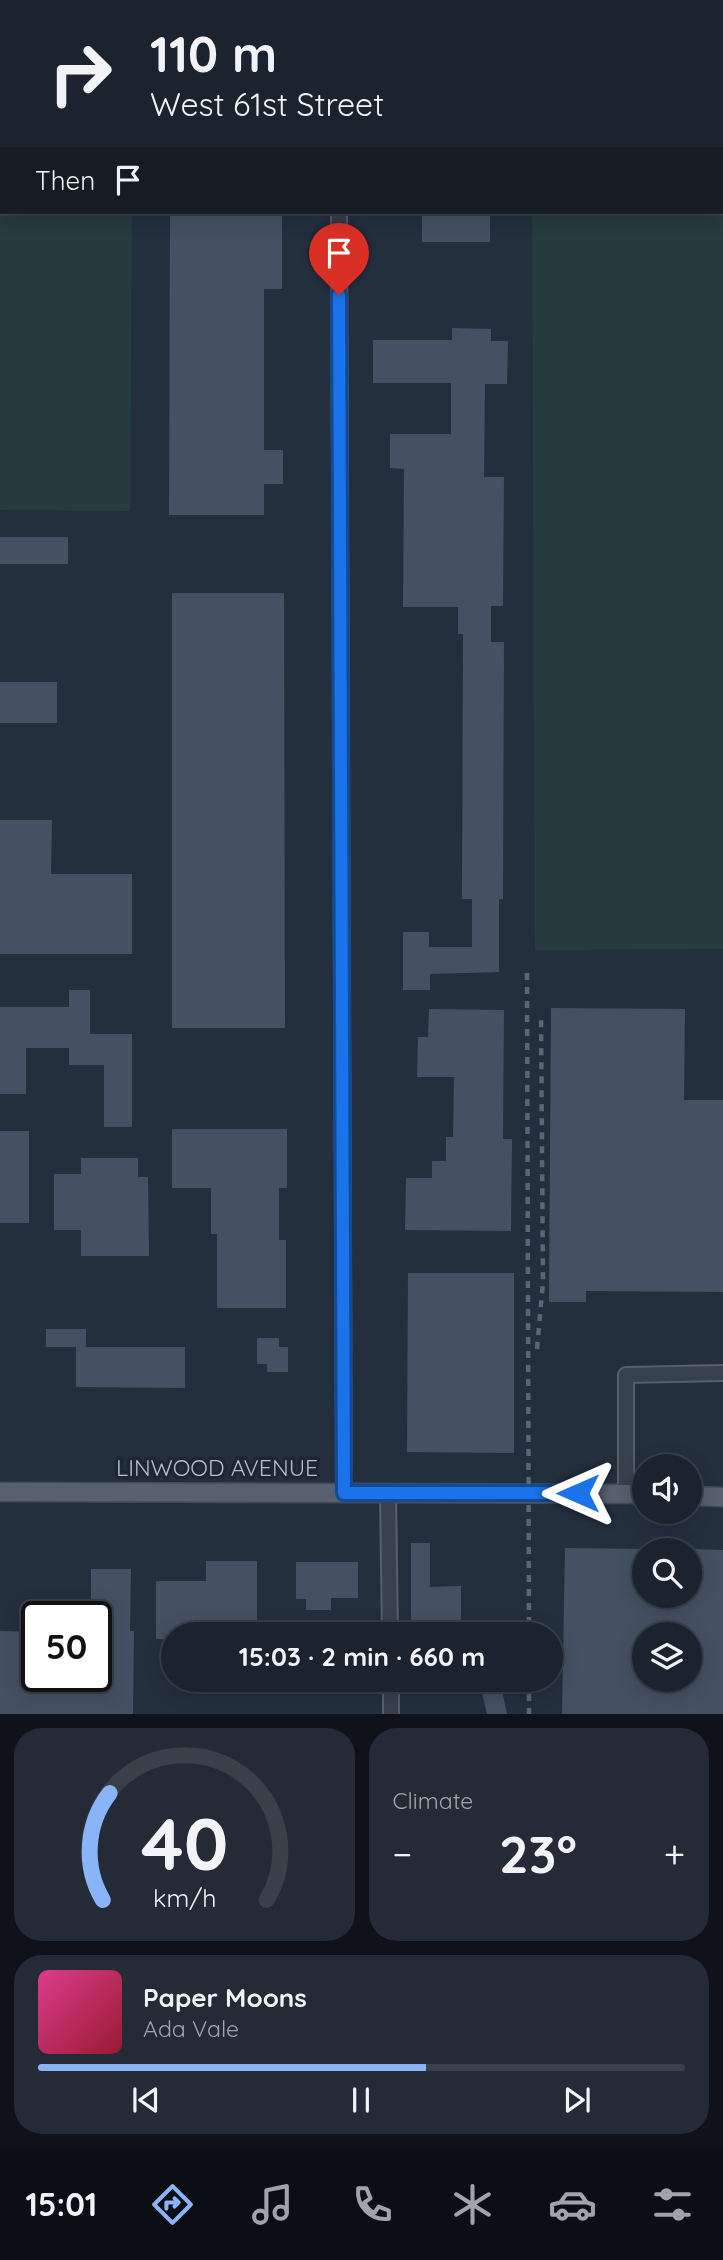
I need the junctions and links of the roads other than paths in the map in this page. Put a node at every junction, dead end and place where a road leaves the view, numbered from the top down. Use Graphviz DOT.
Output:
graph roads {
  1 [pos="338,214"];
  2 [pos="723,1373"];
  3 [pos="632,1454"];
  4 [pos="0,1492"];
  5 [pos="344,1493"];
  6 [pos="388,1494"];
  7 [pos="632,1494"];
  8 [pos="702,1496"];
  9 [pos="723,1497"];
  10 [pos="390,1622"];
  11 [pos="391,1692"];
  12 [pos="391,1714"];
  1 -- 5 [label="street"];
  2 -- 3 [label="street"];
  4 -- 5 [label="main road, LINWOOD AVENUE"];
  5 -- 6 [label="main road, LINWOOD AVENUE"];
  6 -- 7 [label="main road, LINWOOD AVENUE"];
  6 -- 10 [label="street"];
  8 -- 9 [label="main road"];
  11 -- 12 [label="street"];
}
